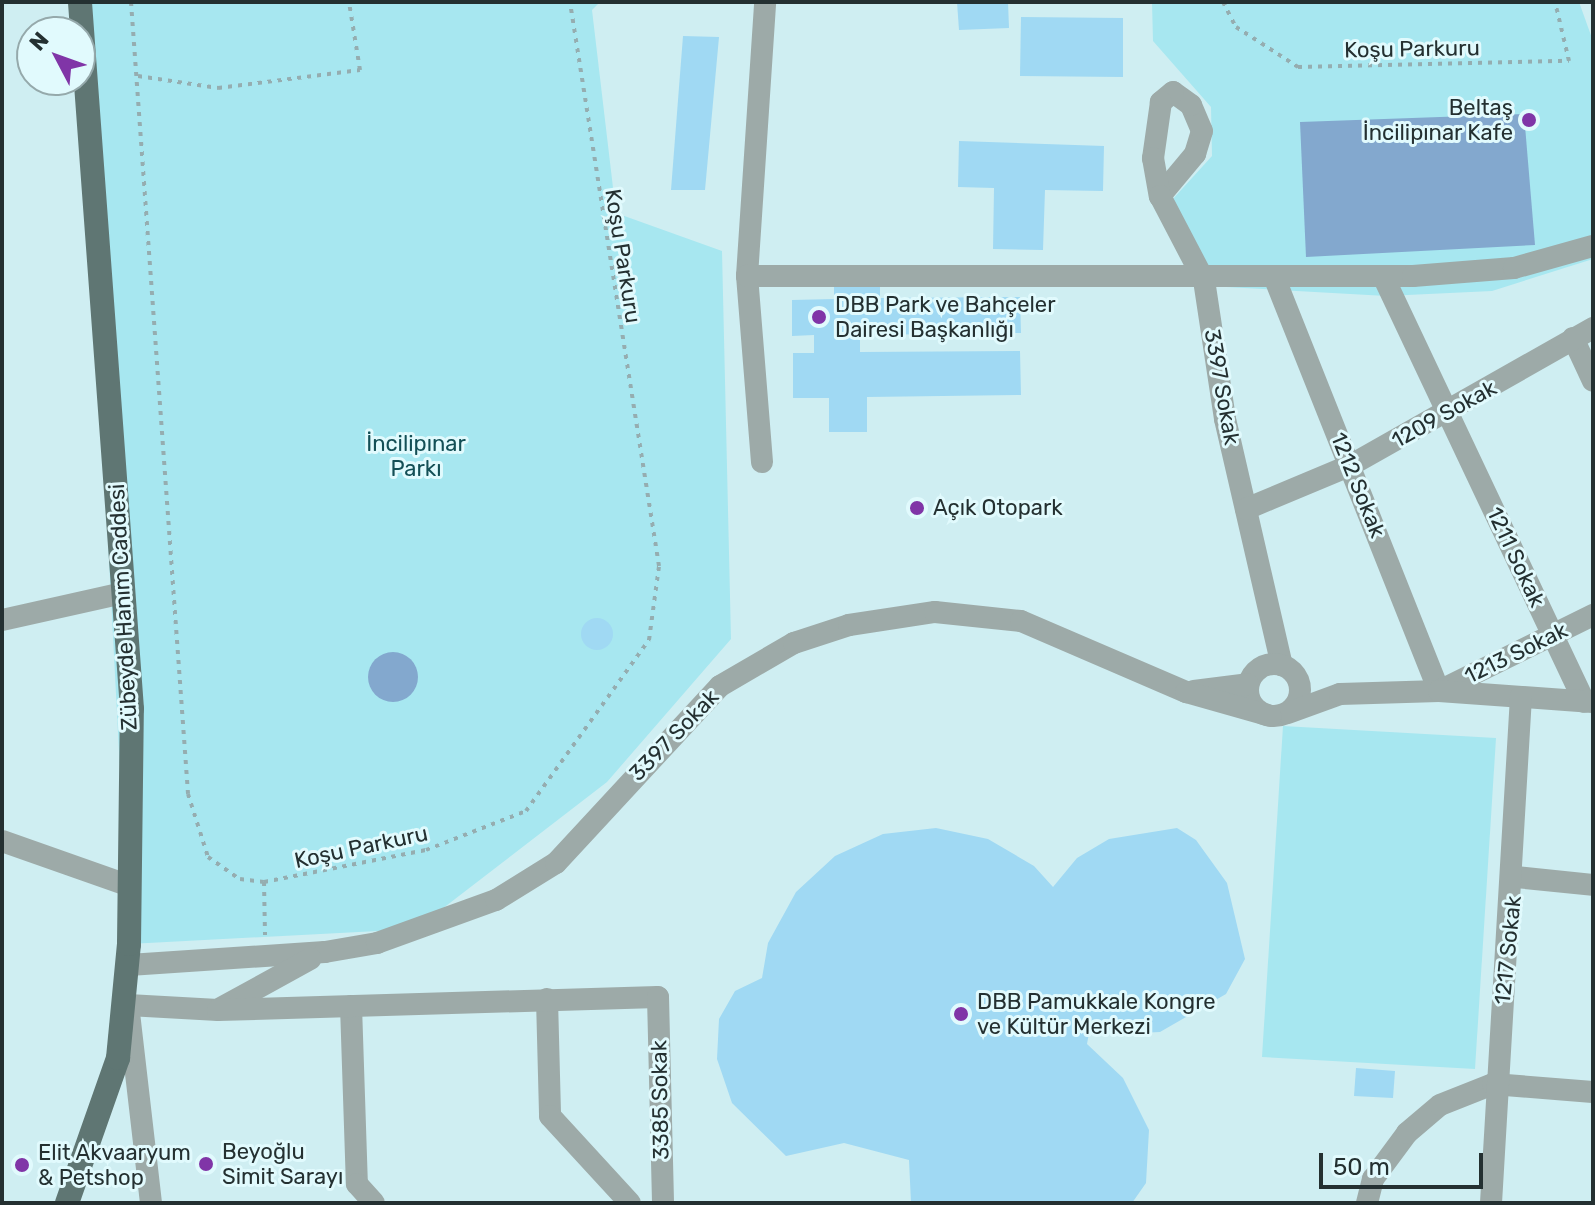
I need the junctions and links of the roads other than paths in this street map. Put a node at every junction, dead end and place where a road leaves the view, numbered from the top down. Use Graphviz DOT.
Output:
graph roads {
  1 [pos="80,2"];
  2 [pos="765,2"];
  3 [pos="1160,196"];
  4 [pos="1593,246"];
  5 [pos="747,276"];
  6 [pos="1383,276"];
  7 [pos="1275,279"];
  8 [pos="1204,280"];
  9 [pos="1583,333"];
  10 [pos="1593,381"];
  11 [pos="1450,412"];
  12 [pos="762,462"];
  13 [pos="1351,465"];
  14 [pos="1246,509"];
  15 [pos="123,593"];
  16 [pos="1593,615"];
  17 [pos="2,620"];
  18 [pos="1278,631"];
  19 [pos="1552,636"];
  20 [pos="1289,670"];
  21 [pos="1250,680"];
  22 [pos="1439,691"];
  23 [pos="1186,692"];
  24 [pos="1340,694"];
  25 [pos="1521,697"];
  26 [pos="1588,702"];
  27 [pos="1279,715"];
  28 [pos="2,841"];
  29 [pos="1516,877"];
  30 [pos="127,885"];
  31 [pos="1593,885"];
  32 [pos="325,952"];
  33 [pos="129,965"];
  34 [pos="547,999"];
  35 [pos="128,1005"];
  36 [pos="351,1006"];
  37 [pos="218,1010"];
  38 [pos="1493,1084"];
  39 [pos="1593,1092"];
  40 [pos="67,1203"];
  41 [pos="151,1203"];
  42 [pos="374,1203"];
  43 [pos="630,1203"];
  44 [pos="663,1203"];
  45 [pos="1367,1203"];
  46 [pos="1491,1203"];
  1 -- 15 [label="main road, Zübeyde Hanım Caddesi"];
  2 -- 5 [label="street"];
  3 -- 8 [label="street, 3397 Sokak"];
  4 -- 6 [label="street"];
  5 -- 8 [label="street"];
  5 -- 12 [label="street"];
  6 -- 7 [label="street"];
  6 -- 11 [label="street, 1211 Sokak"];
  7 -- 8 [label="street"];
  7 -- 13 [label="street, 1212 Sokak"];
  8 -- 14 [label="street, 3397 Sokak"];
  9 -- 10 [label="street"];
  9 -- 11 [label="street, 1209 Sokak"];
  11 -- 13 [label="street, 1209 Sokak"];
  11 -- 19 [label="street, 1211 Sokak"];
  13 -- 14 [label="street, 1209 Sokak"];
  13 -- 22 [label="street, 1212 Sokak"];
  14 -- 18 [label="street, 3397 Sokak"];
  15 -- 17 [label="street"];
  15 -- 30 [label="main road, Zübeyde Hanım Caddesi"];
  16 -- 19 [label="street, 1213 Sokak"];
  18 -- 20 [label="street, 3397 Sokak"];
  18 -- 21 [label="street"];
  19 -- 22 [label="street, 1213 Sokak"];
  19 -- 26 [label="street, 1211 Sokak"];
  20 -- 21 [label="street"];
  20 -- 24 [label="street"];
  20 -- 27 [label="street"];
  21 -- 23 [label="street"];
  21 -- 27 [label="street"];
  22 -- 24 [label="street"];
  22 -- 25 [label="street"];
  23 -- 27 [label="street, 3397 Sokak"];
  23 -- 32 [label="street, 3397 Sokak"];
  24 -- 27 [label="street"];
  25 -- 26 [label="street"];
  25 -- 29 [label="street, 1217 Sokak"];
  28 -- 30 [label="street"];
  29 -- 31 [label="street"];
  29 -- 38 [label="street, 1217 Sokak"];
  30 -- 33 [label="main road, Zübeyde Hanım Caddesi"];
  32 -- 33 [label="street"];
  32 -- 37 [label="street"];
  33 -- 35 [label="main road, Zübeyde Hanım Caddesi"];
  34 -- 36 [label="street"];
  34 -- 43 [label="street"];
  34 -- 44 [label="street, 3385 Sokak"];
  35 -- 37 [label="street"];
  35 -- 40 [label="main road, Zübeyde Hanım Caddesi"];
  35 -- 41 [label="street"];
  36 -- 37 [label="street"];
  36 -- 42 [label="street"];
  38 -- 39 [label="street"];
  38 -- 45 [label="street"];
  38 -- 46 [label="street, 1217 Sokak"];
}
